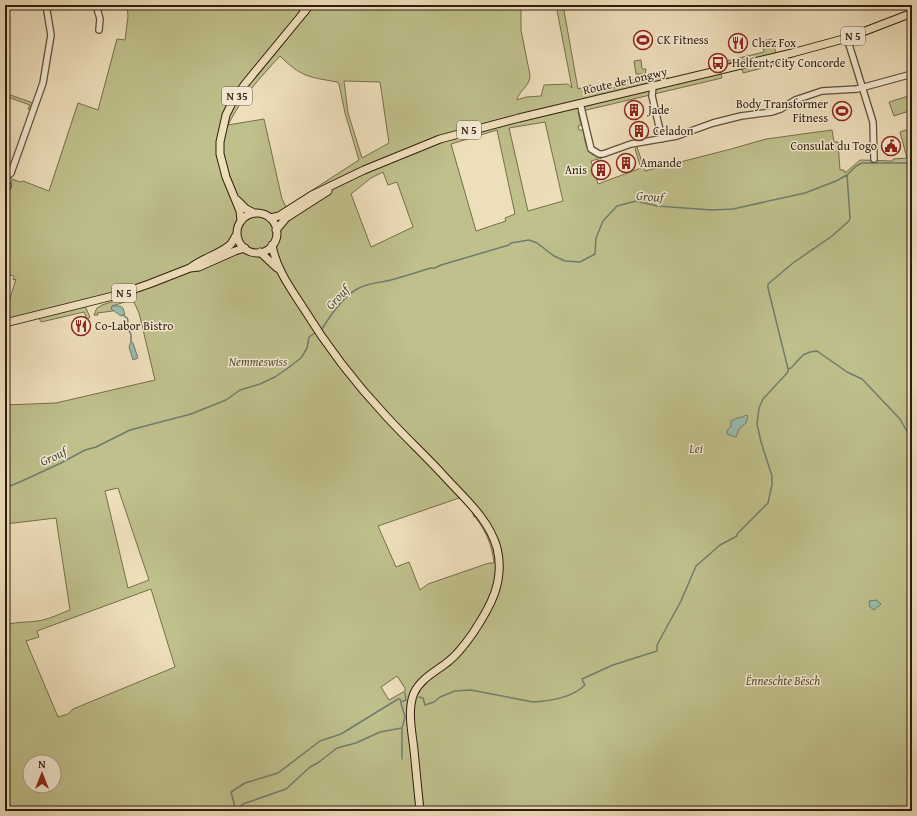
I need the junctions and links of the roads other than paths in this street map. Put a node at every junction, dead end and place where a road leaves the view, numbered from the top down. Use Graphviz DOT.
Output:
graph roads {
  1 [pos="46,5"];
  2 [pos="96,5"];
  3 [pos="299,5"];
  4 [pos="310,5"];
  5 [pos="304,12"];
  6 [pos="912,13"];
  7 [pos="99,30"];
  8 [pos="847,38"];
  9 [pos="912,74"];
  10 [pos="653,86"];
  11 [pos="863,88"];
  12 [pos="580,103"];
  13 [pos="662,139"];
  14 [pos="874,159"];
  15 [pos="346,178"];
  16 [pos="5,180"];
  17 [pos="5,190"];
  18 [pos="236,199"];
  19 [pos="254,213"];
  20 [pos="270,218"];
  21 [pos="242,221"];
  22 [pos="276,230"];
  23 [pos="237,234"];
  24 [pos="272,245"];
  25 [pos="245,248"];
  26 [pos="260,252"];
  27 [pos="190,268"];
  28 [pos="279,269"];
  29 [pos="5,323"];
  30 [pos="420,811"];
  1 -- 16 [label="street"];
  2 -- 7 [label="street"];
  3 -- 5 [label="street"];
  4 -- 5 [label="main road, N 35"];
  5 -- 18 [label="main road, N 35"];
  6 -- 8 [label="main road, Route de Longwy / N 5"];
  8 -- 10 [label="main road, Route de Longwy / N 5"];
  8 -- 11 [label="street"];
  9 -- 11 [label="street"];
  10 -- 12 [label="main road, Route de Longwy / N 5"];
  10 -- 13 [label="street"];
  11 -- 13 [label="street"];
  11 -- 14 [label="street"];
  12 -- 13 [label="street"];
  12 -- 15 [label="main road, Route de Longwy / N 5"];
  15 -- 20 [label="main road, Route de Longwy / N 5"];
  15 -- 22 [label="main road, Route de Longwy / N 5"];
  16 -- 17 [label="street"];
  18 -- 19 [label="main road, N 35"];
  18 -- 21 [label="main road, N 35"];
  19 -- 20 [label="main road"];
  19 -- 21 [label="main road"];
  20 -- 22 [label="main road"];
  21 -- 23 [label="main road, N 5"];
  22 -- 24 [label="main road, N 5"];
  23 -- 25 [label="main road"];
  23 -- 27 [label="main road, N 5"];
  24 -- 26 [label="main road"];
  24 -- 28 [label="main road"];
  25 -- 26 [label="main road"];
  25 -- 27 [label="main road, N 5"];
  26 -- 28 [label="main road"];
  27 -- 29 [label="main road, N 5"];
  28 -- 30 [label="main road"];
}
